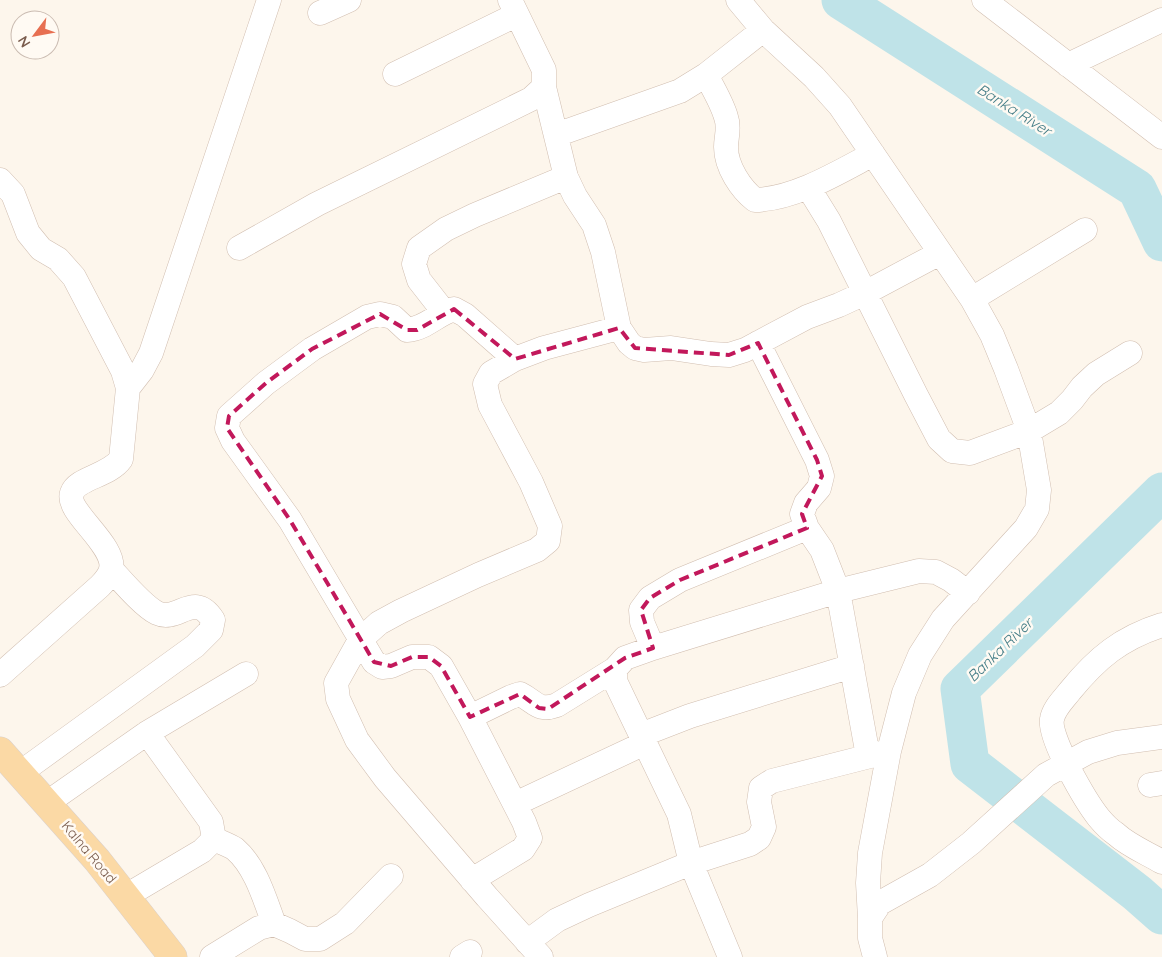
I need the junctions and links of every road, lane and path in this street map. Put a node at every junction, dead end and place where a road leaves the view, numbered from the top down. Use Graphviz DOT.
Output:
graph roads {
  1 [pos="269,0"];
  2 [pos="349,0"];
  3 [pos="738,0"];
  4 [pos="984,0"];
  5 [pos="513,8"];
  6 [pos="320,13"];
  7 [pos="1162,20"];
  8 [pos="763,30"];
  9 [pos="1068,66"];
  10 [pos="395,74"];
  11 [pos="706,75"];
  12 [pos="544,87"];
  13 [pos="556,135"];
  14 [pos="1162,137"];
  15 [pos="873,154"];
  16 [pos="566,177"];
  17 [pos="0,180"];
  18 [pos="808,187"];
  19 [pos="1086,230"];
  20 [pos="239,248"];
  21 [pos="940,253"];
  22 [pos="865,293"];
  23 [pos="972,299"];
  24 [pos="444,312"];
  25 [pos="619,328"];
  26 [pos="758,343"];
  27 [pos="1130,353"];
  28 [pos="515,359"];
  29 [pos="128,388"];
  30 [pos="1029,431"];
  31 [pos="807,528"];
  32 [pos="111,569"];
  33 [pos="838,591"];
  34 [pos="968,593"];
  35 [pos="1162,625"];
  36 [pos="360,640"];
  37 [pos="653,648"];
  38 [pos="852,666"];
  39 [pos="615,668"];
  40 [pos="0,674"];
  41 [pos="246,674"];
  42 [pos="470,718"];
  43 [pos="147,733"];
  44 [pos="1162,737"];
  45 [pos="643,739"];
  46 [pos="0,751"];
  47 [pos="879,754"];
  48 [pos="1056,770"];
  49 [pos="20,773"];
  50 [pos="47,803"];
  51 [pos="515,804"];
  52 [pos="214,839"];
  53 [pos="1162,862"];
  54 [pos="691,863"];
  55 [pos="391,876"];
  56 [pos="472,880"];
  57 [pos="126,896"];
  58 [pos="870,918"];
  59 [pos="274,924"];
  60 [pos="534,949"];
  61 [pos="173,957"];
  62 [pos="212,957"];
  63 [pos="730,957"];
  64 [pos="875,957"];
  1 -- 29 [label="street"];
  2 -- 6 [label="street"];
  3 -- 8 [label="street"];
  4 -- 9 [label="street"];
  5 -- 10 [label="street"];
  5 -- 12 [label="street"];
  7 -- 9 [label="street"];
  8 -- 11 [label="street"];
  8 -- 15 [label="street"];
  9 -- 14 [label="street"];
  11 -- 13 [label="street"];
  11 -- 18 [label="street"];
  12 -- 13 [label="street"];
  12 -- 20 [label="street"];
  13 -- 16 [label="street"];
  15 -- 18 [label="street"];
  15 -- 21 [label="street"];
  16 -- 24 [label="street"];
  16 -- 25 [label="street"];
  17 -- 29 [label="street"];
  18 -- 22 [label="street"];
  19 -- 23 [label="street"];
  21 -- 22 [label="street"];
  21 -- 23 [label="street"];
  22 -- 26 [label="street"];
  22 -- 30 [label="street"];
  23 -- 30 [label="street"];
  24 -- 28 [label="street"];
  24 -- 36 [label="street"];
  25 -- 26 [label="street"];
  25 -- 28 [label="street"];
  26 -- 31 [label="street"];
  27 -- 30 [label="street"];
  28 -- 36 [label="street"];
  29 -- 32 [label="street"];
  30 -- 34 [label="street"];
  31 -- 33 [label="street"];
  31 -- 37 [label="street"];
  32 -- 40 [label="street"];
  32 -- 49 [label="street"];
  33 -- 34 [label="street"];
  33 -- 37 [label="street"];
  33 -- 38 [label="street"];
  34 -- 47 [label="street"];
  35 -- 48 [label="street"];
  36 -- 42 [label="street"];
  36 -- 56 [label="street"];
  37 -- 39 [label="street"];
  38 -- 45 [label="street"];
  38 -- 47 [label="street"];
  39 -- 42 [label="street"];
  39 -- 45 [label="street"];
  41 -- 43 [label="street"];
  42 -- 51 [label="street"];
  43 -- 50 [label="street"];
  43 -- 52 [label="street"];
  44 -- 48 [label="street"];
  45 -- 51 [label="street"];
  45 -- 54 [label="street"];
  46 -- 49 [label="main road, Kalna Road"];
  47 -- 54 [label="street"];
  47 -- 58 [label="street"];
  48 -- 53 [label="street"];
  48 -- 58 [label="street"];
  49 -- 50 [label="main road, Kalna Road"];
  50 -- 57 [label="main road, Kalna Road"];
  51 -- 56 [label="street"];
  52 -- 57 [label="street"];
  52 -- 59 [label="street"];
  54 -- 60 [label="street"];
  54 -- 63 [label="street"];
  55 -- 59 [label="street"];
  56 -- 60 [label="street"];
  57 -- 61 [label="main road, Kalna Road"];
  58 -- 64 [label="street"];
  59 -- 62 [label="street"];
}
